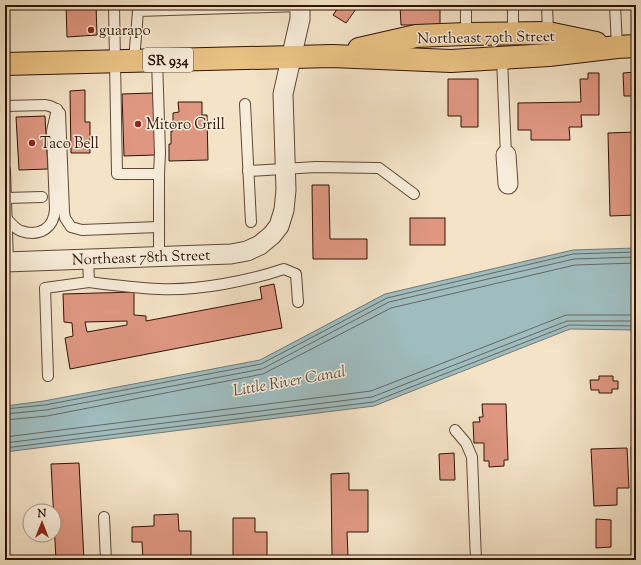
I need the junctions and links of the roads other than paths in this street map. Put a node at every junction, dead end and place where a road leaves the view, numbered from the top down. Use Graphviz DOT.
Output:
graph roads {
  1 [pos="114,5"];
  2 [pos="300,5"];
  3 [pos="466,5"];
  4 [pos="513,5"];
  5 [pos="548,5"];
  6 [pos="615,5"];
  7 [pos="548,33"];
  8 [pos="466,34"];
  9 [pos="513,34"];
  10 [pos="627,46"];
  11 [pos="292,56"];
  12 [pos="332,56"];
  13 [pos="502,58"];
  14 [pos="157,60"];
  15 [pos="124,61"];
  16 [pos="5,64"];
  17 [pos="246,104"];
  18 [pos="5,106"];
  19 [pos="57,109"];
  20 [pos="506,155"];
  21 [pos="285,169"];
  22 [pos="5,170"];
  23 [pos="248,171"];
  24 [pos="159,174"];
  25 [pos="508,184"];
  26 [pos="414,194"];
  27 [pos="6,198"];
  28 [pos="42,198"];
  29 [pos="6,218"];
  30 [pos="251,222"];
  31 [pos="158,227"];
  32 [pos="160,256"];
  33 [pos="88,259"];
  34 [pos="6,262"];
  35 [pos="89,282"];
  36 [pos="298,302"];
  37 [pos="48,376"];
  38 [pos="455,430"];
  39 [pos="104,517"];
  40 [pos="106,560"];
  41 [pos="476,560"];
  1 -- 15 [label="lane"];
  2 -- 11 [label="street"];
  2 -- 15 [label="lane"];
  3 -- 8 [label="lane"];
  4 -- 9 [label="lane"];
  5 -- 7 [label="lane"];
  6 -- 10 [label="lane"];
  7 -- 9 [label="main road, Northeast 79th Street"];
  7 -- 10 [label="main road, Northeast 79th Street"];
  8 -- 9 [label="main road, Northeast 79th Street"];
  8 -- 12 [label="main road, Northeast 79th Street"];
  10 -- 13 [label="main road, Northeast 79th Street / SR 934"];
  11 -- 12 [label="main road, Northeast 79th Street / SR 934"];
  11 -- 14 [label="main road, Northeast 79th Street / SR 934"];
  11 -- 21 [label="street"];
  12 -- 13 [label="main road, Northeast 79th Street / SR 934"];
  13 -- 20 [label="lane"];
  14 -- 15 [label="main road, Northeast 79th Street / SR 934"];
  14 -- 24 [label="lane"];
  15 -- 16 [label="main road, Northeast 79th Street / SR 934"];
  15 -- 24 [label="lane"];
  17 -- 23 [label="lane"];
  18 -- 19 [label="lane"];
  19 -- 29 [label="lane"];
  19 -- 31 [label="lane"];
  20 -- 25 [label="street"];
  21 -- 23 [label="lane"];
  21 -- 26 [label="lane"];
  21 -- 32 [label="street, Northeast 78th Street"];
  22 -- 27 [label="lane"];
  23 -- 30 [label="lane"];
  24 -- 31 [label="lane"];
  27 -- 28 [label="lane"];
  27 -- 29 [label="lane"];
  29 -- 34 [label="lane"];
  31 -- 32 [label="lane"];
  32 -- 33 [label="street, Northeast 78th Street"];
  33 -- 34 [label="street, Northeast 78th Street"];
  33 -- 35 [label="lane"];
  35 -- 36 [label="lane"];
  35 -- 37 [label="lane"];
  38 -- 41 [label="lane"];
  39 -- 40 [label="lane"];
}
